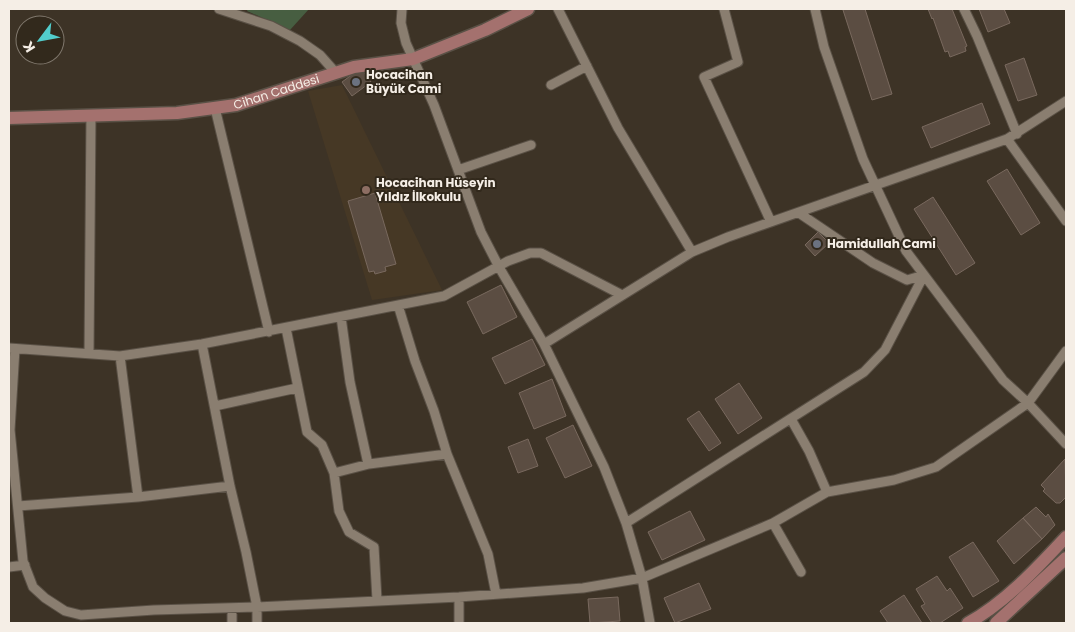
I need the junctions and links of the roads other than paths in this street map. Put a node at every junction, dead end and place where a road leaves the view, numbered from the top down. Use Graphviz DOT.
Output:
graph roads {
  1 [pos="219,9"];
  2 [pos="402,9"];
  3 [pos="528,9"];
  4 [pos="558,9"];
  5 [pos="724,9"];
  6 [pos="815,9"];
  7 [pos="964,9"];
  8 [pos="413,59"];
  9 [pos="587,66"];
  10 [pos="336,73"];
  11 [pos="551,85"];
  12 [pos="1066,100"];
  13 [pos="215,108"];
  14 [pos="91,115"];
  15 [pos="10,120"];
  16 [pos="1017,134"];
  17 [pos="1007,139"];
  18 [pos="531,145"];
  19 [pos="458,170"];
  20 [pos="876,186"];
  21 [pos="799,213"];
  22 [pos="1066,220"];
  23 [pos="771,222"];
  24 [pos="692,252"];
  25 [pos="499,267"];
  26 [pos="924,275"];
  27 [pos="622,295"];
  28 [pos="398,305"];
  29 [pos="341,317"];
  30 [pos="286,328"];
  31 [pos="269,332"];
  32 [pos="202,344"];
  33 [pos="544,344"];
  34 [pos="12,348"];
  35 [pos="1066,351"];
  36 [pos="89,353"];
  37 [pos="120,356"];
  38 [pos="298,388"];
  39 [pos="1028,403"];
  40 [pos="215,406"];
  41 [pos="791,419"];
  42 [pos="1066,444"];
  43 [pos="447,454"];
  44 [pos="368,464"];
  45 [pos="334,472"];
  46 [pos="230,486"];
  47 [pos="827,492"];
  48 [pos="138,497"];
  49 [pos="18,506"];
  50 [pos="626,523"];
  51 [pos="773,523"];
  52 [pos="1066,537"];
  53 [pos="1066,558"];
  54 [pos="25,565"];
  55 [pos="9,566"];
  56 [pos="801,572"];
  57 [pos="642,578"];
  58 [pos="496,594"];
  59 [pos="459,597"];
  60 [pos="377,600"];
  61 [pos="257,607"];
  62 [pos="232,608"];
  63 [pos="81,619"];
  64 [pos="232,623"];
  65 [pos="257,623"];
  66 [pos="459,623"];
  67 [pos="650,623"];
  68 [pos="968,623"];
  69 [pos="996,623"];
  1 -- 10 [label="street"];
  2 -- 8 [label="street"];
  3 -- 8 [label="street, Cihan Caddesi"];
  4 -- 9 [label="street"];
  5 -- 23 [label="street"];
  6 -- 20 [label="street"];
  7 -- 16 [label="street"];
  8 -- 10 [label="street, Cihan Caddesi"];
  8 -- 19 [label="street"];
  9 -- 11 [label="street"];
  9 -- 24 [label="street"];
  10 -- 13 [label="street, Cihan Caddesi"];
  12 -- 16 [label="street"];
  13 -- 14 [label="street, Cihan Caddesi"];
  13 -- 31 [label="street"];
  14 -- 15 [label="street, Cihan Caddesi"];
  14 -- 36 [label="street"];
  16 -- 17 [label="street"];
  17 -- 20 [label="street"];
  17 -- 22 [label="street"];
  18 -- 19 [label="street"];
  19 -- 25 [label="street"];
  20 -- 21 [label="street"];
  20 -- 26 [label="street"];
  21 -- 23 [label="street"];
  21 -- 26 [label="street"];
  23 -- 24 [label="street"];
  24 -- 27 [label="street"];
  25 -- 27 [label="street"];
  25 -- 28 [label="street"];
  25 -- 33 [label="street"];
  26 -- 39 [label="street"];
  26 -- 41 [label="street"];
  27 -- 33 [label="street"];
  28 -- 29 [label="street"];
  28 -- 43 [label="street"];
  29 -- 30 [label="street"];
  29 -- 44 [label="street"];
  30 -- 31 [label="street"];
  30 -- 38 [label="street"];
  31 -- 32 [label="street"];
  32 -- 37 [label="street"];
  32 -- 40 [label="street"];
  33 -- 50 [label="street"];
  34 -- 36 [label="street"];
  34 -- 49 [label="street"];
  35 -- 39 [label="street"];
  36 -- 37 [label="street"];
  37 -- 48 [label="street"];
  38 -- 40 [label="street"];
  38 -- 45 [label="street"];
  39 -- 42 [label="street"];
  39 -- 47 [label="street"];
  40 -- 46 [label="street"];
  41 -- 47 [label="street"];
  41 -- 50 [label="street"];
  43 -- 44 [label="street"];
  43 -- 58 [label="street"];
  44 -- 45 [label="street"];
  45 -- 60 [label="street"];
  46 -- 48 [label="street"];
  46 -- 61 [label="street"];
  47 -- 51 [label="street"];
  48 -- 49 [label="street"];
  49 -- 54 [label="street"];
  50 -- 57 [label="street"];
  51 -- 56 [label="street"];
  51 -- 57 [label="street"];
  52 -- 68 [label="street"];
  53 -- 69 [label="street"];
  54 -- 55 [label="street"];
  54 -- 63 [label="street"];
  57 -- 58 [label="street"];
  57 -- 67 [label="street"];
  58 -- 59 [label="street"];
  59 -- 60 [label="street"];
  59 -- 66 [label="street"];
  60 -- 61 [label="street"];
  61 -- 62 [label="street"];
  61 -- 65 [label="street"];
  62 -- 63 [label="street"];
  62 -- 64 [label="street"];
}
